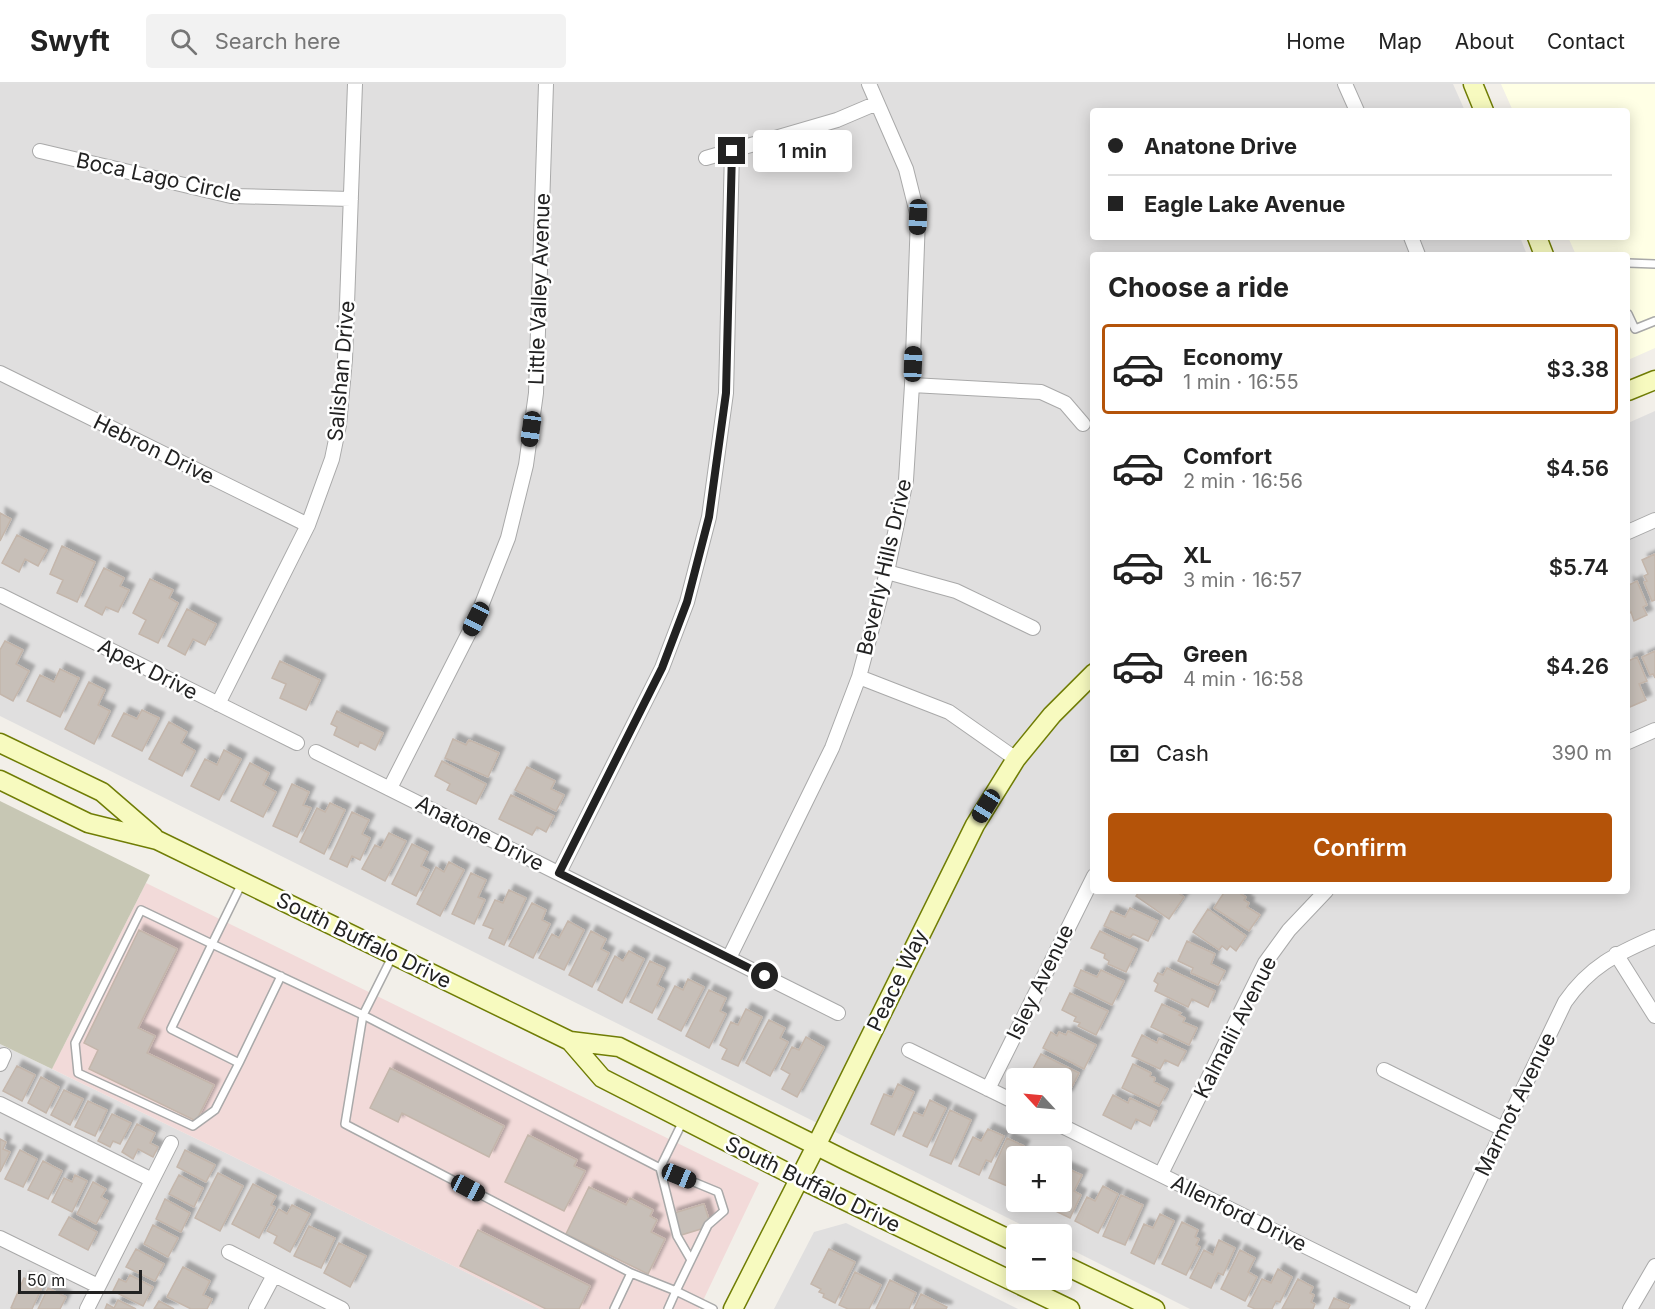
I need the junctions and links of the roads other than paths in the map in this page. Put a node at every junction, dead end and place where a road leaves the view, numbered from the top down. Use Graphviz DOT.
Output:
graph roads {
  1 [pos="355,84"];
  2 [pos="546,84"];
  3 [pos="869,84"];
  4 [pos="1345,84"];
  5 [pos="1473,84"];
  6 [pos="877,103"];
  7 [pos="1356,108"];
  8 [pos="1483,108"];
  9 [pos="40,151"];
  10 [pos="732,151"];
  11 [pos="706,158"];
  12 [pos="351,200"];
  13 [pos="1630,263"];
  14 [pos="1655,264"];
  15 [pos="1630,318"];
  16 [pos="1655,321"];
  17 [pos="0,373"];
  18 [pos="1655,380"];
  19 [pos="912,385"];
  20 [pos="1630,390"];
  21 [pos="1083,424"];
  22 [pos="1655,520"];
  23 [pos="308,525"];
  24 [pos="1630,531"];
  25 [pos="887,572"];
  26 [pos="0,595"];
  27 [pos="1033,628"];
  28 [pos="859,677"];
  29 [pos="1090,677"];
  30 [pos="218,704"];
  31 [pos="1655,730"];
  32 [pos="1630,741"];
  33 [pos="0,743"];
  34 [pos="297,743"];
  35 [pos="316,752"];
  36 [pos="1016,759"];
  37 [pos="0,780"];
  38 [pos="390,788"];
  39 [pos="158,840"];
  40 [pos="559,873"];
  41 [pos="243,881"];
  42 [pos="1090,884"];
  43 [pos="1323,894"];
  44 [pos="1655,937"];
  45 [pos="212,944"];
  46 [pos="1616,954"];
  47 [pos="393,955"];
  48 [pos="729,958"];
  49 [pos="281,976"];
  50 [pos="838,1013"];
  51 [pos="363,1015"];
  52 [pos="1655,1016"];
  53 [pos="570,1041"];
  54 [pos="909,1050"];
  55 [pos="239,1063"];
  56 [pos="1384,1070"];
  57 [pos="988,1089"];
  58 [pos="1006,1098"];
  59 [pos="0,1104"];
  60 [pos="684,1119"];
  61 [pos="1503,1129"];
  62 [pos="1072,1131"];
  63 [pos="171,1143"];
  64 [pos="816,1146"];
  65 [pos="660,1168"];
  66 [pos="1161,1174"];
  67 [pos="800,1179"];
  68 [pos="152,1180"];
  69 [pos="1006,1238"];
  70 [pos="2,1245"];
  71 [pos="229,1252"];
  72 [pos="691,1260"];
  73 [pos="1655,1266"];
  74 [pos="1072,1269"];
  75 [pos="631,1273"];
  76 [pos="274,1275"];
  77 [pos="98,1286"];
  78 [pos="676,1291"];
  79 [pos="1419,1306"];
  80 [pos="87,1309"];
  81 [pos="256,1309"];
  82 [pos="342,1309"];
  83 [pos="614,1309"];
  84 [pos="668,1309"];
  85 [pos="713,1309"];
  86 [pos="733,1309"];
  87 [pos="1070,1309"];
  88 [pos="1155,1309"];
  89 [pos="1630,1309"];
  1 -- 12 [label="street, Salishan Drive"];
  2 -- 38 [label="street, Little Valley Avenue"];
  3 -- 6 [label="street, Beverly Hills Drive"];
  4 -- 7 [label="street"];
  5 -- 8 [label="main road"];
  6 -- 10 [label="street"];
  6 -- 19 [label="street, Beverly Hills Drive"];
  9 -- 12 [label="street, Boca Lago Circle"];
  10 -- 11 [label="street"];
  10 -- 40 [label="street"];
  12 -- 23 [label="street, Salishan Drive"];
  13 -- 14 [label="lane"];
  15 -- 16 [label="lane"];
  17 -- 23 [label="street, Hebron Drive"];
  18 -- 20 [label="main road"];
  19 -- 21 [label="street"];
  19 -- 25 [label="street, Beverly Hills Drive"];
  22 -- 24 [label="street"];
  23 -- 30 [label="street, Salishan Drive"];
  25 -- 27 [label="street"];
  25 -- 28 [label="street, Beverly Hills Drive"];
  26 -- 30 [label="street, Apex Drive"];
  28 -- 36 [label="street"];
  28 -- 48 [label="street, Beverly Hills Drive"];
  29 -- 36 [label="main road, Peace Way"];
  30 -- 34 [label="street, Apex Drive"];
  31 -- 32 [label="street"];
  33 -- 39 [label="main road, South Buffalo Drive"];
  35 -- 38 [label="street, Anatone Drive"];
  36 -- 64 [label="main road, Peace Way"];
  37 -- 39 [label="main road, South Buffalo Drive"];
  38 -- 40 [label="street, Anatone Drive"];
  39 -- 41 [label="main road, South Buffalo Drive"];
  40 -- 48 [label="street, Anatone Drive"];
  41 -- 45 [label="lane"];
  41 -- 47 [label="main road, South Buffalo Drive"];
  42 -- 57 [label="street, Isley Avenue"];
  43 -- 66 [label="street, Kalmalii Avenue"];
  44 -- 46 [label="street, Marmot Avenue"];
  45 -- 49 [label="lane"];
  45 -- 55 [label="lane"];
  45 -- 55 [label="lane"];
  46 -- 52 [label="street"];
  46 -- 61 [label="street, Marmot Avenue"];
  47 -- 51 [label="lane"];
  47 -- 53 [label="main road, South Buffalo Drive"];
  48 -- 50 [label="street, Anatone Drive"];
  49 -- 51 [label="lane"];
  49 -- 55 [label="lane"];
  51 -- 65 [label="lane"];
  51 -- 75 [label="lane"];
  53 -- 60 [label="main road, South Buffalo Drive"];
  53 -- 64 [label="main road, South Buffalo Drive"];
  54 -- 57 [label="street"];
  56 -- 61 [label="street"];
  57 -- 58 [label="street"];
  59 -- 68 [label="street"];
  60 -- 65 [label="lane"];
  60 -- 67 [label="main road, South Buffalo Drive"];
  61 -- 79 [label="street, Marmot Avenue"];
  62 -- 66 [label="street, Allenford Drive"];
  63 -- 68 [label="street"];
  64 -- 67 [label="main road, Peace Way"];
  64 -- 69 [label="main road, South Buffalo Drive"];
  65 -- 72 [label="lane"];
  65 -- 72 [label="lane"];
  66 -- 79 [label="street, Allenford Drive"];
  67 -- 86 [label="main road, Peace Way"];
  67 -- 87 [label="main road, South Buffalo Drive"];
  68 -- 77 [label="street"];
  70 -- 77 [label="street"];
  71 -- 76 [label="street"];
  72 -- 78 [label="lane"];
  73 -- 89 [label="street"];
  74 -- 88 [label="main road"];
  75 -- 78 [label="lane"];
  75 -- 83 [label="lane"];
  76 -- 81 [label="street"];
  76 -- 82 [label="street"];
  77 -- 80 [label="street"];
  78 -- 84 [label="lane"];
  78 -- 85 [label="lane"];
}
